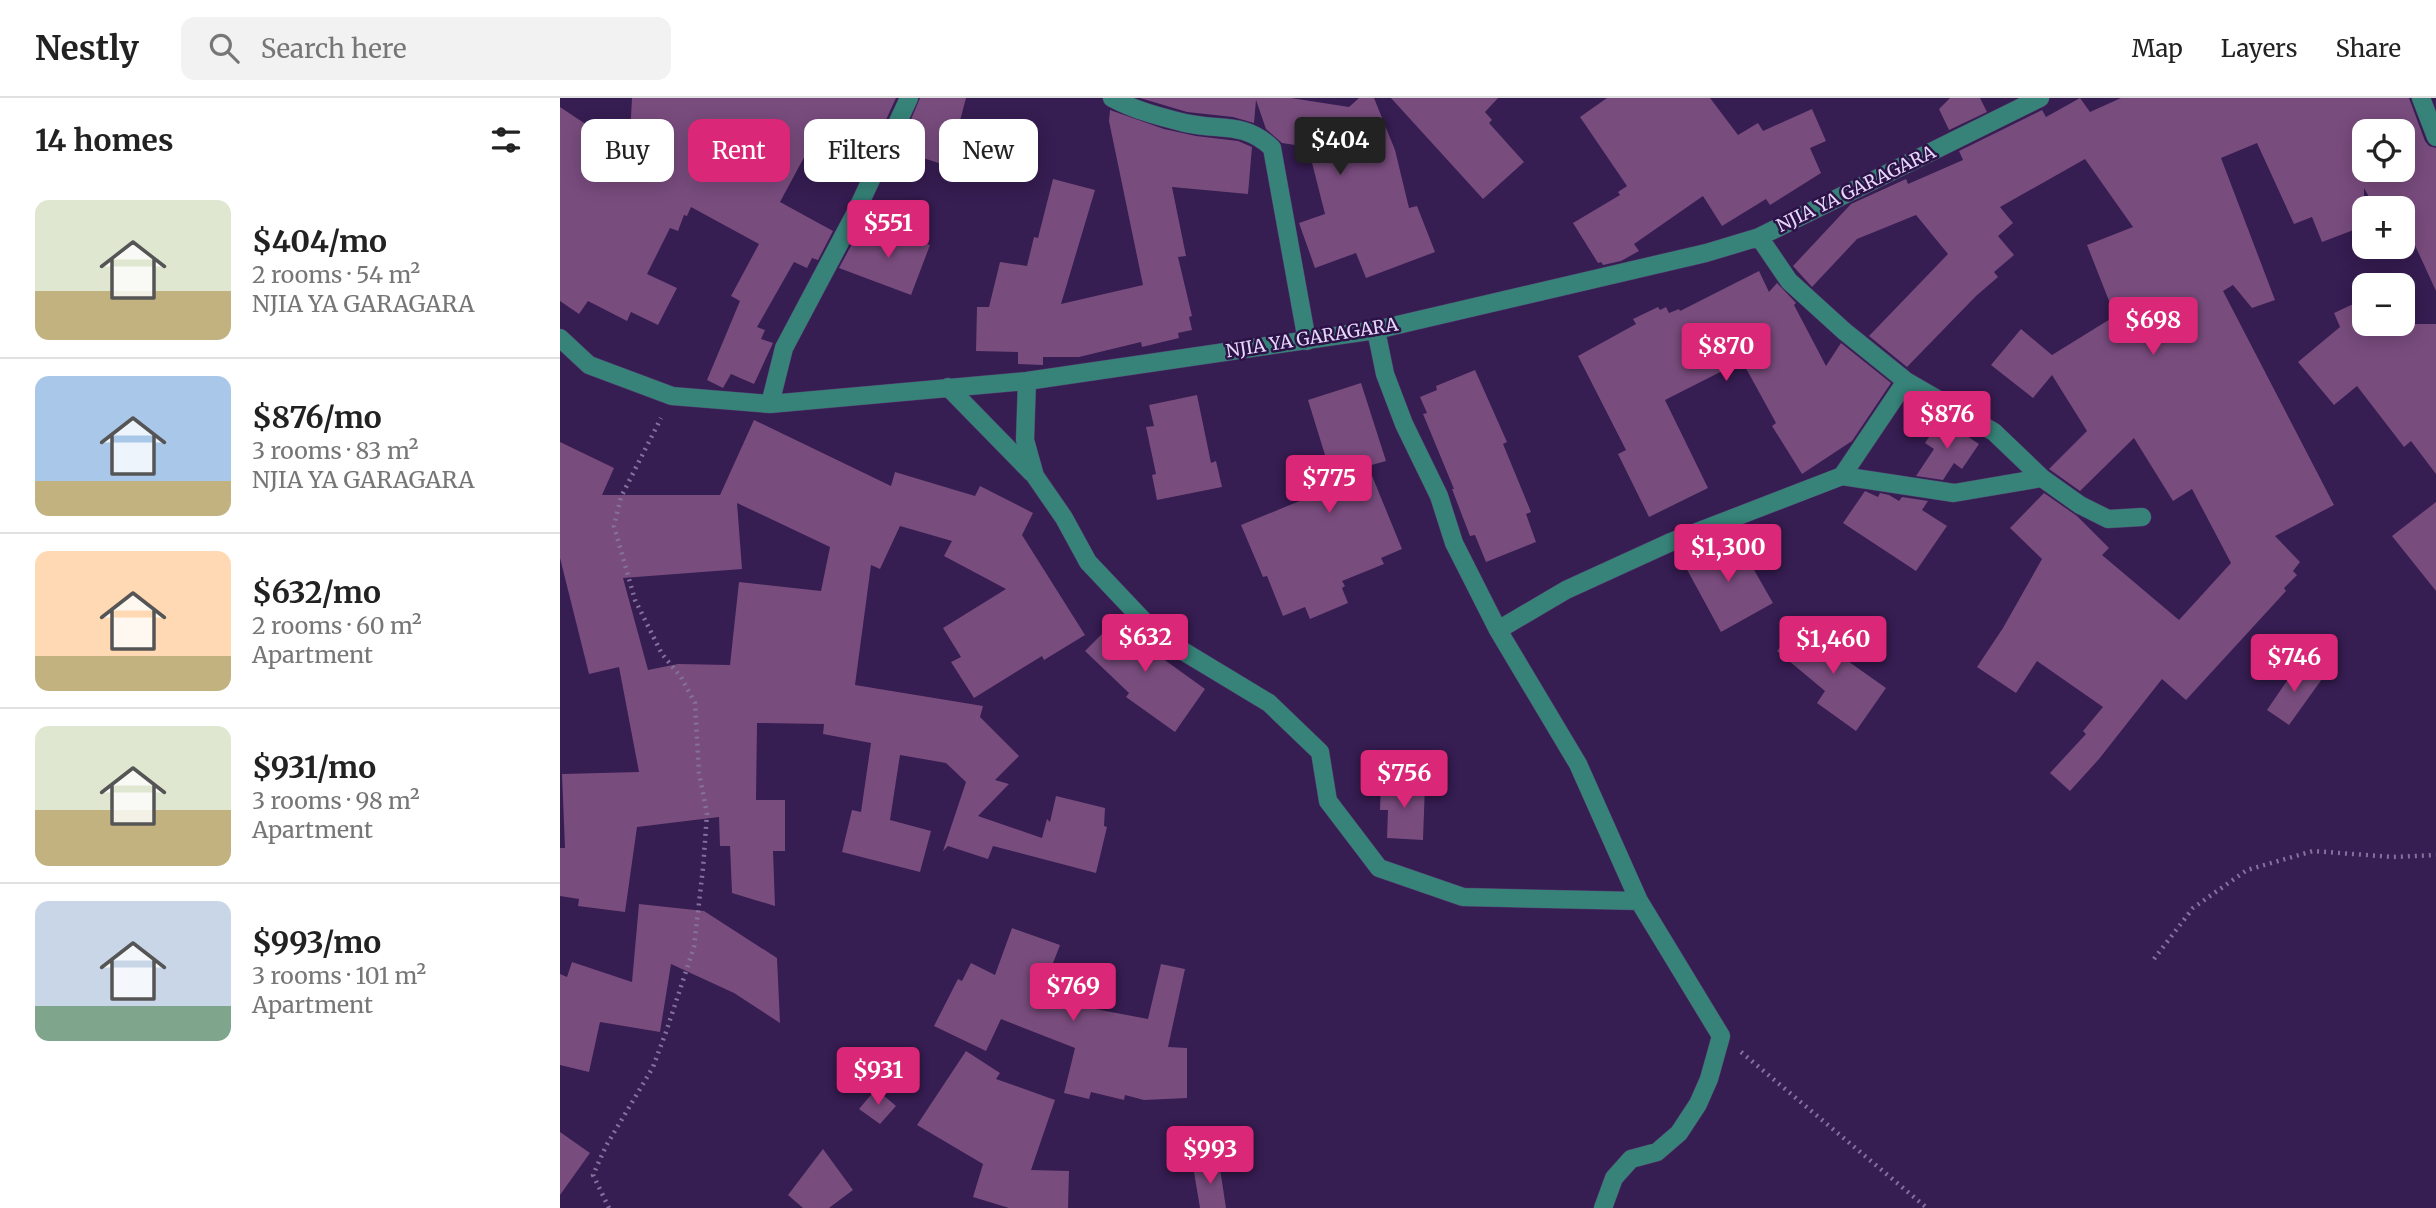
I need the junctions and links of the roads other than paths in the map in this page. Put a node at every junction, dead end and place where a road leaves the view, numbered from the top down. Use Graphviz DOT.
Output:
graph roads {
  1 [pos="909,98"];
  2 [pos="1112,98"];
  3 [pos="2040,98"];
  4 [pos="2421,98"];
  5 [pos="2436,137"];
  6 [pos="1759,237"];
  7 [pos="1376,330"];
  8 [pos="560,338"];
  9 [pos="1307,341"];
  10 [pos="1027,381"];
  11 [pos="1906,381"];
  12 [pos="948,387"];
  13 [pos="769,404"];
  14 [pos="1035,476"];
  15 [pos="1842,476"];
  16 [pos="2042,478"];
  17 [pos="2143,517"];
  18 [pos="1498,630"];
  19 [pos="1639,901"];
  20 [pos="1603,1208"];
  1 -- 13 [label="street"];
  2 -- 9 [label="street"];
  3 -- 6 [label="street, NJIA YA GARAGARA"];
  4 -- 5 [label="street"];
  6 -- 7 [label="street, NJIA YA GARAGARA"];
  6 -- 11 [label="street"];
  7 -- 9 [label="street, NJIA YA GARAGARA"];
  7 -- 18 [label="street"];
  8 -- 13 [label="street, NJIA YA GARAGARA"];
  9 -- 10 [label="street, NJIA YA GARAGARA"];
  10 -- 12 [label="street, NJIA YA GARAGARA"];
  10 -- 14 [label="street"];
  11 -- 15 [label="street"];
  11 -- 16 [label="street"];
  12 -- 13 [label="street, NJIA YA GARAGARA"];
  12 -- 14 [label="street"];
  14 -- 19 [label="street"];
  15 -- 16 [label="street"];
  15 -- 18 [label="street"];
  16 -- 17 [label="street"];
  18 -- 19 [label="street"];
  19 -- 20 [label="street"];
}
